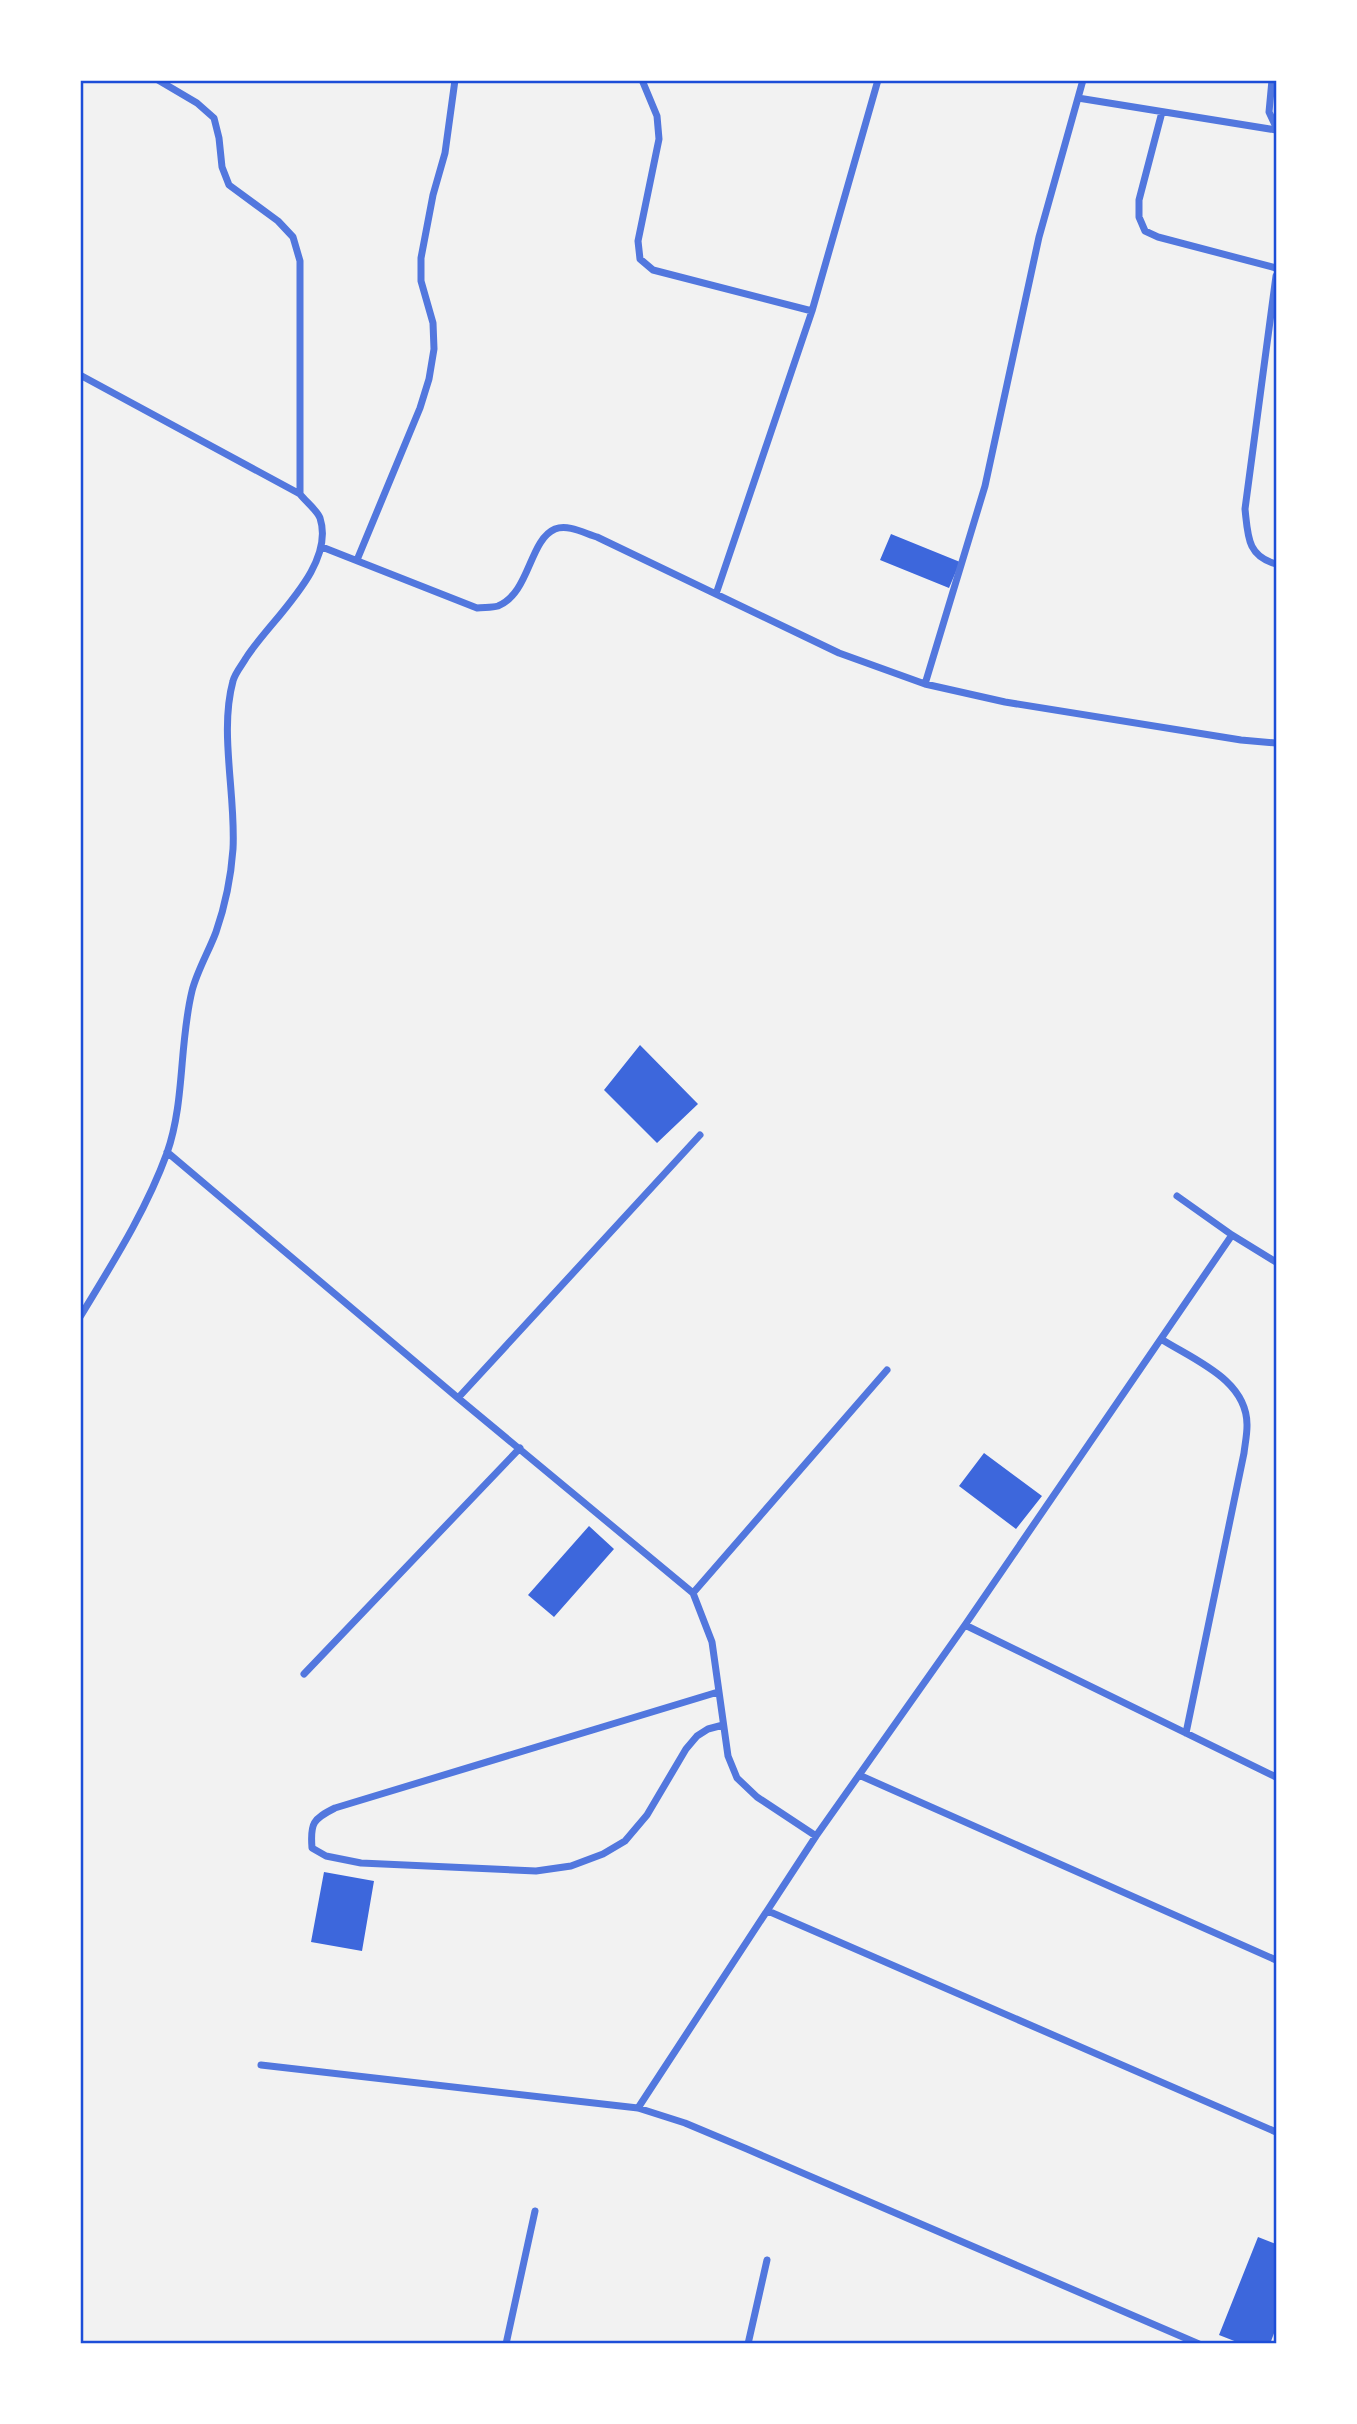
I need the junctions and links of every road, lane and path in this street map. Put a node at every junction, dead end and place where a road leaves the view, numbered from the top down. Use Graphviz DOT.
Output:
graph roads {
  1 [pos="159,80"];
  2 [pos="455,80"];
  3 [pos="642,80"];
  4 [pos="878,80"];
  5 [pos="1083,80"];
  6 [pos="1272,80"];
  7 [pos="1078,97"];
  8 [pos="1162,112"];
  9 [pos="1276,129"];
  10 [pos="1276,268"];
  11 [pos="1276,276"];
  12 [pos="812,311"];
  13 [pos="80,375"];
  14 [pos="300,494"];
  15 [pos="322,547"];
  16 [pos="357,561"];
  17 [pos="1276,564"];
  18 [pos="716,593"];
  19 [pos="925,684"];
  20 [pos="1276,743"];
  21 [pos="700,1135"];
  22 [pos="167,1152"];
  23 [pos="1177,1196"];
  24 [pos="1232,1235"];
  25 [pos="1276,1262"];
  26 [pos="80,1317"];
  27 [pos="1161,1339"];
  28 [pos="887,1370"];
  29 [pos="458,1398"];
  30 [pos="520,1448"];
  31 [pos="693,1593"];
  32 [pos="965,1625"];
  33 [pos="304,1674"];
  34 [pos="718,1692"];
  35 [pos="723,1725"];
  36 [pos="1186,1733"];
  37 [pos="859,1775"];
  38 [pos="1276,1777"];
  39 [pos="816,1836"];
  40 [pos="768,1910"];
  41 [pos="1276,1960"];
  42 [pos="261,2065"];
  43 [pos="638,2108"];
  44 [pos="1276,2132"];
  45 [pos="536,2211"];
  46 [pos="766,2260"];
  47 [pos="506,2343"];
  48 [pos="748,2343"];
  49 [pos="1199,2343"];
  1 -- 14 [label="street"];
  2 -- 16 [label="street"];
  3 -- 12 [label="street"];
  4 -- 12 [label="street"];
  5 -- 7 [label="street"];
  6 -- 9 [label="street"];
  7 -- 8 [label="street"];
  7 -- 19 [label="street"];
  8 -- 9 [label="street"];
  8 -- 10 [label="street"];
  11 -- 17 [label="street"];
  12 -- 18 [label="street"];
  13 -- 14 [label="street"];
  14 -- 15 [label="street"];
  15 -- 16 [label="street"];
  15 -- 22 [label="street"];
  16 -- 18 [label="street"];
  18 -- 19 [label="street"];
  19 -- 20 [label="street"];
  21 -- 29 [label="street"];
  22 -- 26 [label="street"];
  22 -- 29 [label="street"];
  23 -- 24 [label="street"];
  24 -- 25 [label="street"];
  24 -- 27 [label="street"];
  27 -- 32 [label="street"];
  27 -- 36 [label="street"];
  28 -- 31 [label="street"];
  29 -- 30 [label="street"];
  30 -- 31 [label="street"];
  30 -- 33 [label="street"];
  31 -- 34 [label="street"];
  32 -- 36 [label="street"];
  32 -- 37 [label="street"];
  34 -- 35 [label="street"];
  34 -- 35 [label="street"];
  35 -- 39 [label="street"];
  36 -- 38 [label="street"];
  37 -- 39 [label="street"];
  37 -- 41 [label="street"];
  39 -- 40 [label="street"];
  40 -- 43 [label="street"];
  40 -- 44 [label="street"];
  42 -- 43 [label="street"];
  43 -- 49 [label="street"];
  45 -- 47 [label="street"];
  46 -- 48 [label="street"];
}
